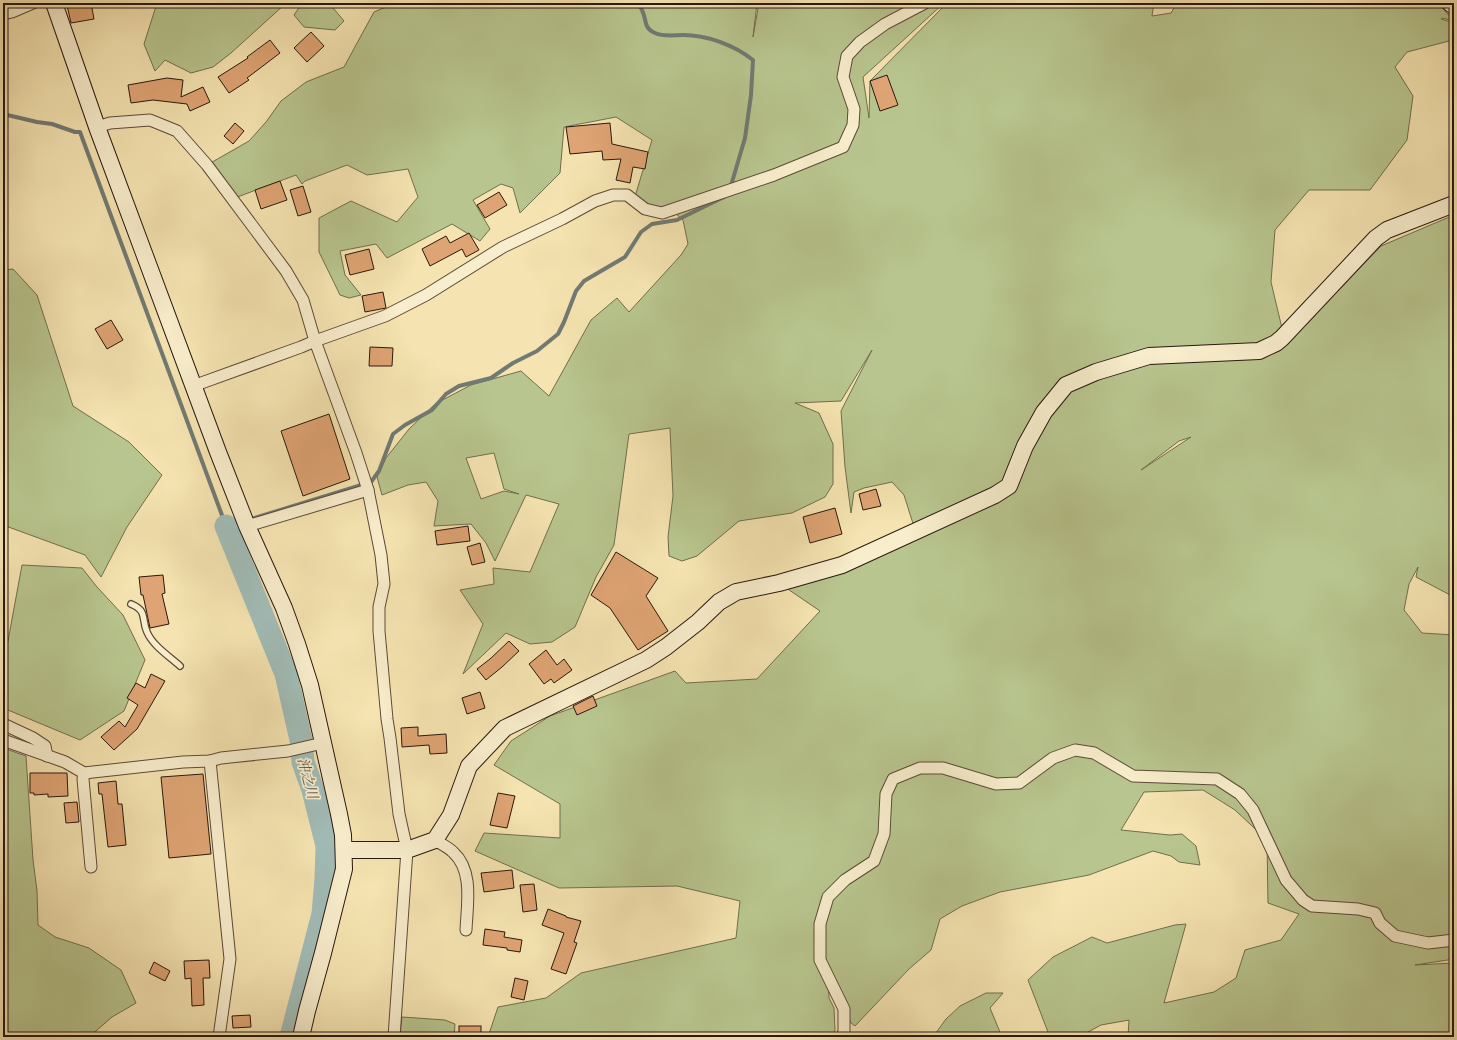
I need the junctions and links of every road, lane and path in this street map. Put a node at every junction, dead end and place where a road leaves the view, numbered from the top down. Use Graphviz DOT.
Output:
graph roads {
  1 [pos="33,3"];
  2 [pos="54,3"];
  3 [pos="925,3"];
  4 [pos="1450,3"];
  5 [pos="1454,6"];
  6 [pos="3,14"];
  7 [pos="97,127"];
  8 [pos="1454,204"];
  9 [pos="315,341"];
  10 [pos="193,386"];
  11 [pos="368,490"];
  12 [pos="247,526"];
  13 [pos="131,604"];
  14 [pos="180,666"];
  15 [pos="3,724"];
  16 [pos="3,740"];
  17 [pos="323,743"];
  18 [pos="47,756"];
  19 [pos="210,761"];
  20 [pos="84,774"];
  21 [pos="435,840"];
  22 [pos="344,850"];
  23 [pos="406,850"];
  24 [pos="91,867"];
  25 [pos="466,930"];
  26 [pos="1454,940"];
  27 [pos="219,1037"];
  28 [pos="302,1037"];
  29 [pos="394,1037"];
  30 [pos="842,1037"];
  1 -- 6 [label="street"];
  2 -- 7 [label="street"];
  3 -- 9 [label="street"];
  4 -- 5 [label="street"];
  7 -- 9 [label="street"];
  7 -- 10 [label="street"];
  8 -- 21 [label="street"];
  9 -- 10 [label="street"];
  9 -- 11 [label="street"];
  10 -- 12 [label="street"];
  11 -- 12 [label="street"];
  11 -- 23 [label="street"];
  12 -- 17 [label="street"];
  13 -- 14 [label="lane"];
  15 -- 18 [label="street"];
  16 -- 18 [label="street"];
  17 -- 19 [label="street"];
  17 -- 22 [label="street"];
  18 -- 20 [label="street"];
  19 -- 20 [label="street"];
  19 -- 27 [label="street"];
  20 -- 24 [label="street"];
  21 -- 23 [label="street"];
  21 -- 25 [label="street"];
  22 -- 23 [label="street"];
  22 -- 28 [label="street"];
  23 -- 29 [label="street"];
  26 -- 30 [label="street"];
}
